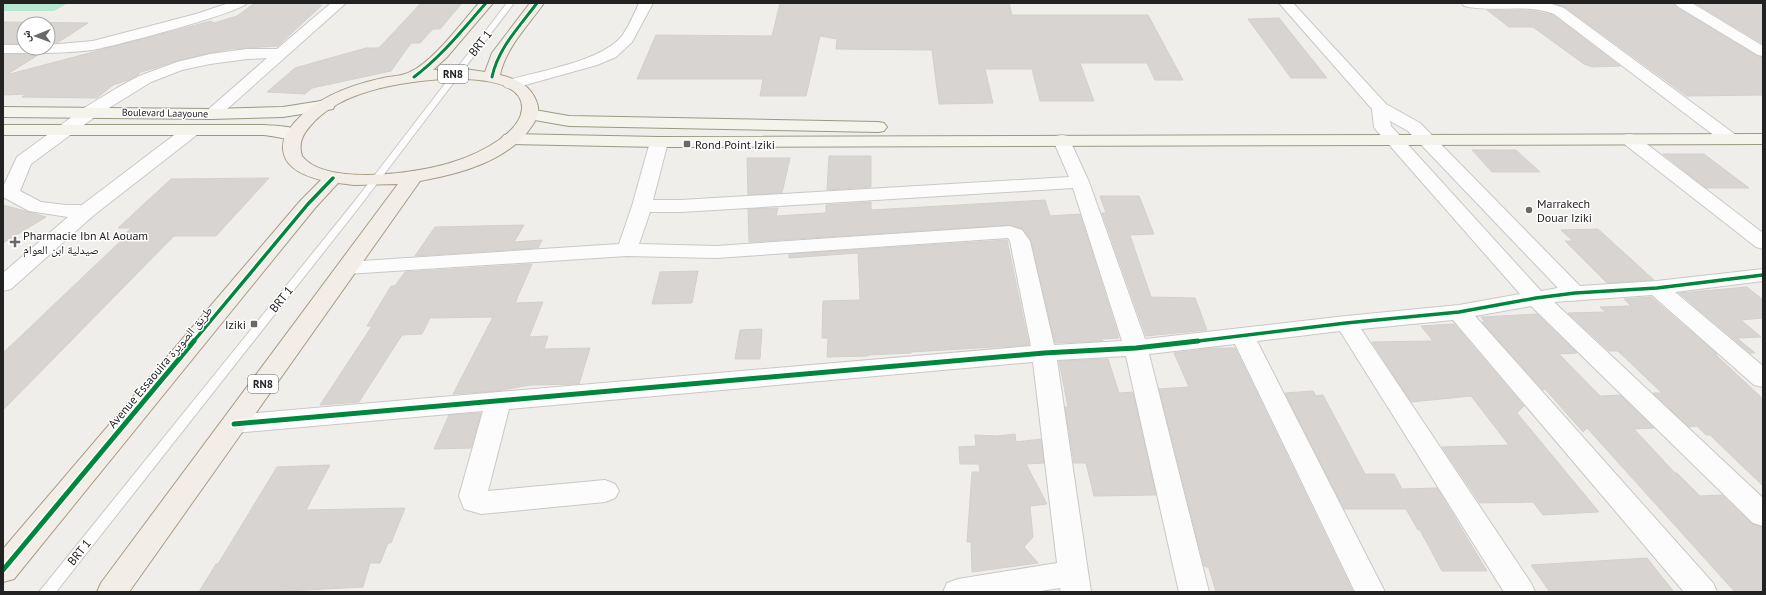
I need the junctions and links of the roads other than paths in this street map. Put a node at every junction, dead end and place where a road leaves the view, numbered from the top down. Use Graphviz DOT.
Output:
graph roads {
  1 [pos="240,3"];
  2 [pos="339,3"];
  3 [pos="486,3"];
  4 [pos="511,3"];
  5 [pos="536,3"];
  6 [pos="646,3"];
  7 [pos="1286,3"];
  8 [pos="1469,3"];
  9 [pos="1682,3"];
  10 [pos="1569,4"];
  11 [pos="1552,7"];
  12 [pos="3,49"];
  13 [pos="1763,52"];
  14 [pos="280,54"];
  15 [pos="584,66"];
  16 [pos="456,74"];
  17 [pos="414,76"];
  18 [pos="492,78"];
  19 [pos="511,84"];
  20 [pos="526,96"];
  21 [pos="327,105"];
  22 [pos="1380,108"];
  23 [pos="3,112"];
  24 [pos="90,112"];
  25 [pos="211,114"];
  26 [pos="529,114"];
  27 [pos="1714,127"];
  28 [pos="1763,127"];
  29 [pos="3,130"];
  30 [pos="66,130"];
  31 [pos="192,130"];
  32 [pos="1389,134"];
  33 [pos="1419,134"];
  34 [pos="294,136"];
  35 [pos="510,139"];
  36 [pos="1629,139"];
  37 [pos="1730,139"];
  38 [pos="1763,139"];
  39 [pos="1062,140"];
  40 [pos="659,142"];
  41 [pos="414,176"];
  42 [pos="333,178"];
  43 [pos="375,181"];
  44 [pos="1080,182"];
  45 [pos="642,206"];
  46 [pos="87,211"];
  47 [pos="1763,243"];
  48 [pos="627,250"];
  49 [pos="347,268"];
  50 [pos="1760,279"];
  51 [pos="3,284"];
  52 [pos="1657,288"];
  53 [pos="1575,293"];
  54 [pos="1536,298"];
  55 [pos="1459,312"];
  56 [pos="1346,323"];
  57 [pos="1243,336"];
  58 [pos="1136,348"];
  59 [pos="1044,354"];
  60 [pos="1763,379"];
  61 [pos="499,400"];
  62 [pos="234,424"];
  63 [pos="606,491"];
  64 [pos="1763,515"];
  65 [pos="3,570"];
  66 [pos="1074,582"];
  67 [pos="47,592"];
  68 [pos="112,592"];
  69 [pos="958,592"];
  70 [pos="1194,592"];
  71 [pos="1370,592"];
  72 [pos="1520,592"];
  73 [pos="1702,592"];
  1 -- 12 [label="street"];
  2 -- 14 [label="street"];
  3 -- 17 [label="main road, RN8"];
  4 -- 16 [label="lane, BRT 1"];
  5 -- 18 [label="main road"];
  6 -- 15 [label="street"];
  7 -- 22 [label="street"];
  8 -- 11 [label="street"];
  9 -- 13 [label="street"];
  10 -- 11 [label="street"];
  11 -- 27 [label="street"];
  14 -- 24 [label="street"];
  14 -- 25 [label="street"];
  15 -- 19 [label="street"];
  15 -- 20 [label="street"];
  16 -- 17 [label="main road, RN8"];
  16 -- 18 [label="main road, RN8"];
  16 -- 43 [label="lane, BRT 1"];
  17 -- 21 [label="main road, RN8"];
  18 -- 19 [label="main road, RN8"];
  19 -- 20 [label="main road, RN8"];
  20 -- 26 [label="main road"];
  21 -- 25 [label="street, Boulevard Laayoune"];
  21 -- 34 [label="main road, RN8"];
  22 -- 32 [label="street"];
  22 -- 33 [label="street"];
  23 -- 24 [label="street, Boulevard Laayoune"];
  24 -- 25 [label="street, Boulevard Laayoune"];
  24 -- 30 [label="street"];
  26 -- 32 [label="street"];
  26 -- 35 [label="main road"];
  27 -- 28 [label="street"];
  27 -- 33 [label="street"];
  27 -- 37 [label="street"];
  29 -- 30 [label="street, Boulevard Laayoune"];
  30 -- 31 [label="street, Boulevard Laayoune"];
  30 -- 46 [label="street"];
  31 -- 34 [label="street, Boulevard Laayoune"];
  31 -- 46 [label="street"];
  32 -- 33 [label="street"];
  32 -- 39 [label="street"];
  32 -- 54 [label="street"];
  33 -- 36 [label="street"];
  33 -- 53 [label="street"];
  34 -- 42 [label="main road"];
  35 -- 40 [label="street"];
  35 -- 41 [label="main road"];
  36 -- 37 [label="street"];
  36 -- 47 [label="street"];
  37 -- 38 [label="street"];
  39 -- 40 [label="street"];
  39 -- 44 [label="street"];
  40 -- 45 [label="street"];
  41 -- 43 [label="main road"];
  41 -- 49 [label="main road, RN8"];
  42 -- 43 [label="main road"];
  42 -- 65 [label="main road, Avenue Essaouira طريق الصويرة"];
  43 -- 67 [label="lane, BRT 1"];
  44 -- 45 [label="street"];
  44 -- 58 [label="street"];
  45 -- 48 [label="street"];
  46 -- 51 [label="street"];
  48 -- 49 [label="street"];
  48 -- 59 [label="street"];
  49 -- 62 [label="main road, RN8"];
  50 -- 52 [label="street"];
  52 -- 53 [label="street"];
  52 -- 60 [label="street"];
  53 -- 54 [label="street"];
  54 -- 55 [label="street"];
  54 -- 64 [label="street"];
  55 -- 56 [label="street"];
  55 -- 73 [label="street"];
  56 -- 57 [label="street"];
  56 -- 72 [label="street"];
  57 -- 58 [label="street"];
  57 -- 71 [label="street"];
  58 -- 59 [label="street"];
  58 -- 70 [label="street"];
  59 -- 61 [label="street"];
  59 -- 66 [label="street"];
  61 -- 62 [label="street"];
  61 -- 63 [label="street"];
  62 -- 68 [label="main road, RN8"];
  66 -- 69 [label="street"];
}
